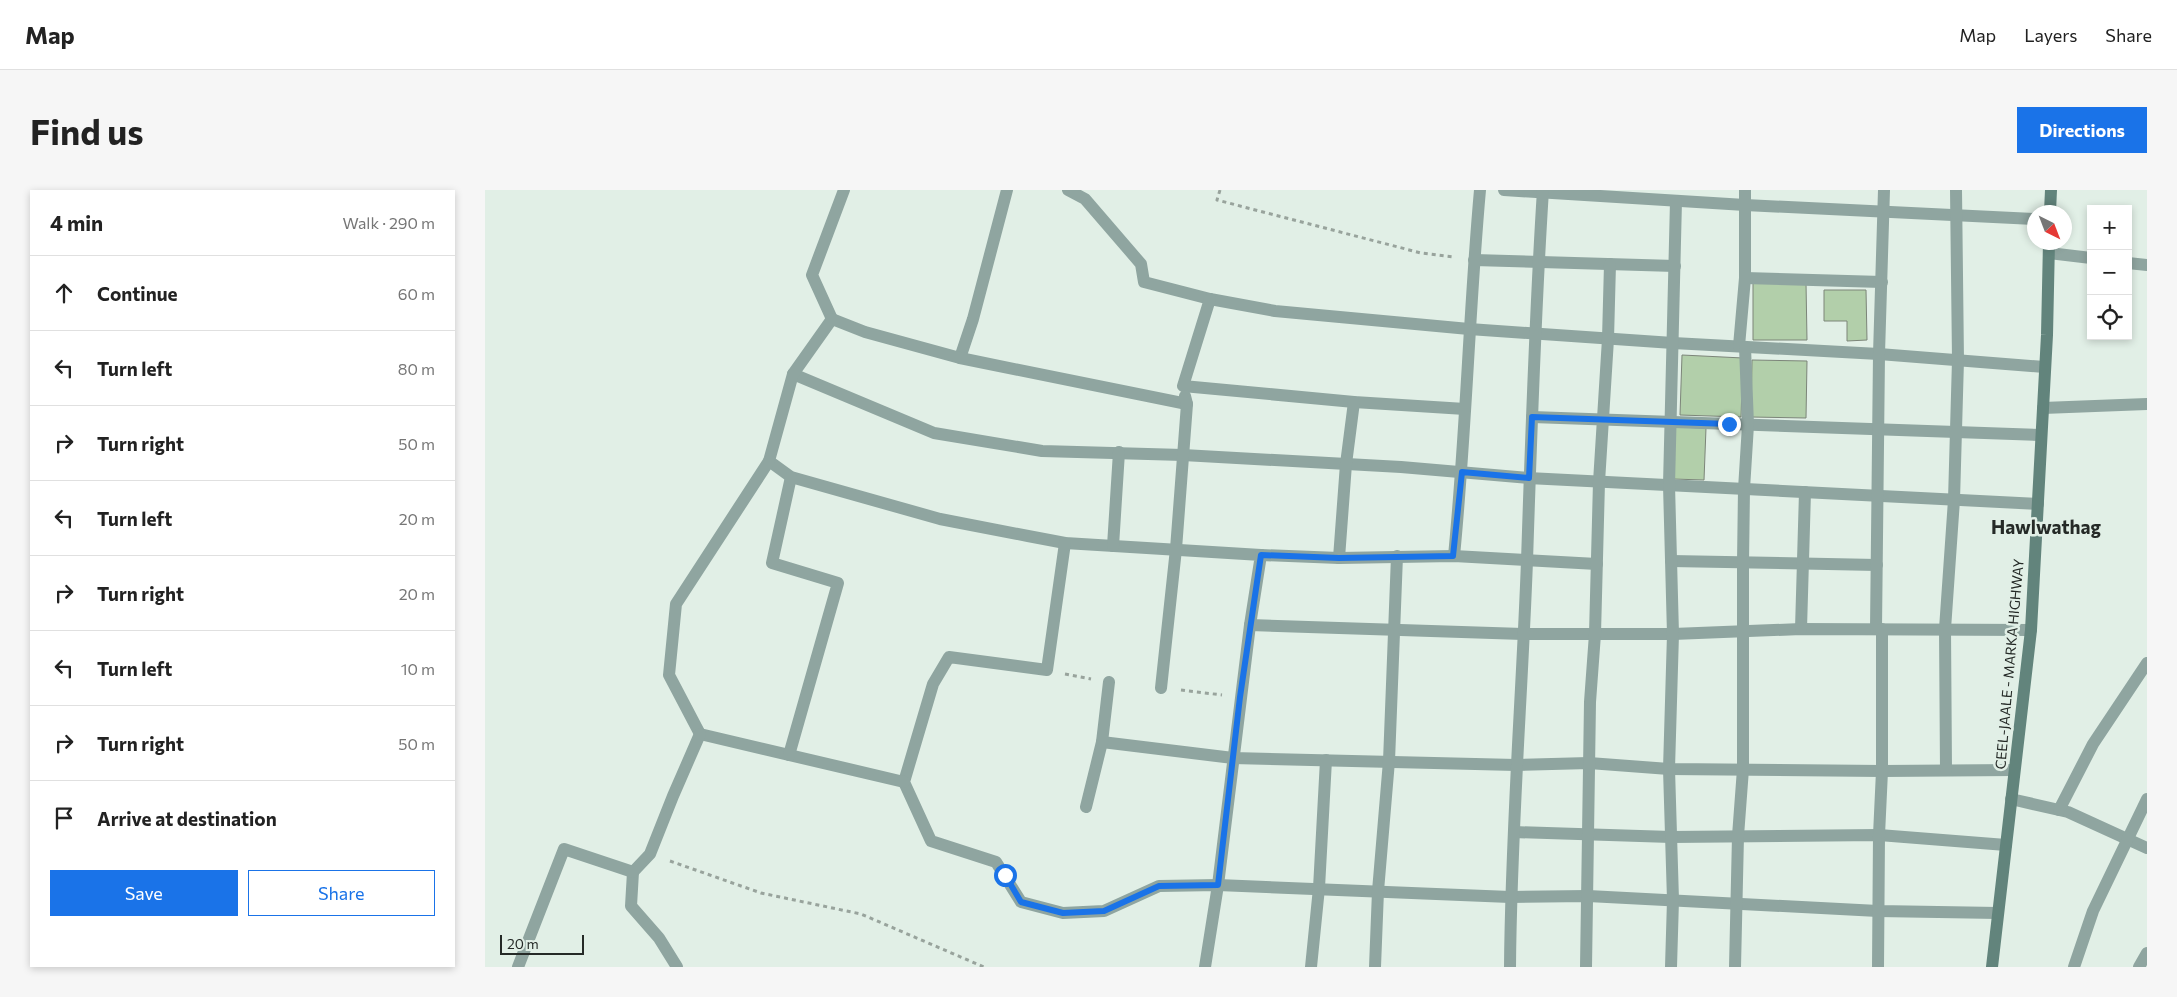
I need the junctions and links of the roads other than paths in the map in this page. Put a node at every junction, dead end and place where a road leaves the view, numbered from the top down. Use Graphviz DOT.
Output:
graph roads {
  1 [pos="845,190"];
  2 [pos="1007,190"];
  3 [pos="1068,190"];
  4 [pos="1480,190"];
  5 [pos="1504,190"];
  6 [pos="1745,190"];
  7 [pos="1884,190"];
  8 [pos="1956,190"];
  9 [pos="2051,190"];
  10 [pos="1543,191"];
  11 [pos="1676,200"];
  12 [pos="1745,205"];
  13 [pos="2050,205"];
  14 [pos="1883,211"];
  15 [pos="1957,215"];
  16 [pos="2027,218"];
  17 [pos="2049,250"];
  18 [pos="2057,250"];
  19 [pos="2087,257"];
  20 [pos="1474,260"];
  21 [pos="1539,261"];
  22 [pos="2132,263"];
  23 [pos="1610,264"];
  24 [pos="2147,265"];
  25 [pos="1675,266"];
  26 [pos="1745,278"];
  27 [pos="1882,282"];
  28 [pos="1210,299"];
  29 [pos="832,319"];
  30 [pos="1469,329"];
  31 [pos="1536,334"];
  32 [pos="1608,339"];
  33 [pos="1673,343"];
  34 [pos="1742,347"];
  35 [pos="1879,354"];
  36 [pos="960,358"];
  37 [pos="1958,360"];
  38 [pos="2044,367"];
  39 [pos="793,374"];
  40 [pos="1183,386"];
  41 [pos="1354,402"];
  42 [pos="1187,404"];
  43 [pos="2147,404"];
  44 [pos="2043,408"];
  45 [pos="1465,409"];
  46 [pos="1532,417"];
  47 [pos="1604,420"];
  48 [pos="1671,422"];
  49 [pos="1748,424"];
  50 [pos="1879,428"];
  51 [pos="1955,431"];
  52 [pos="2041,435"];
  53 [pos="1119,452"];
  54 [pos="1183,455"];
  55 [pos="769,461"];
  56 [pos="1346,464"];
  57 [pos="1462,472"];
  58 [pos="791,477"];
  59 [pos="1529,478"];
  60 [pos="1599,482"];
  61 [pos="1669,485"];
  62 [pos="1744,489"];
  63 [pos="1805,492"];
  64 [pos="1877,496"];
  65 [pos="1953,500"];
  66 [pos="2038,504"];
  67 [pos="1065,543"];
  68 [pos="1113,546"];
  69 [pos="1176,549"];
  70 [pos="1261,555"];
  71 [pos="1397,556"];
  72 [pos="1453,556"];
  73 [pos="1339,558"];
  74 [pos="1527,561"];
  75 [pos="1671,562"];
  76 [pos="1743,563"];
  77 [pos="1597,564"];
  78 [pos="1802,565"];
  79 [pos="1877,565"];
  80 [pos="1250,625"];
  81 [pos="1801,628"];
  82 [pos="1395,629"];
  83 [pos="1879,629"];
  84 [pos="1945,629"];
  85 [pos="2031,630"];
  86 [pos="1744,631"];
  87 [pos="1523,634"];
  88 [pos="1595,634"];
  89 [pos="1673,634"];
  90 [pos="2147,663"];
  91 [pos="1109,682"];
  92 [pos="1161,688"];
  93 [pos="700,734"];
  94 [pos="1102,742"];
  95 [pos="789,755"];
  96 [pos="1233,758"];
  97 [pos="1326,760"];
  98 [pos="1389,762"];
  99 [pos="1589,764"];
  100 [pos="1516,765"];
  101 [pos="1669,769"];
  102 [pos="1743,769"];
  103 [pos="1946,770"];
  104 [pos="2014,770"];
  105 [pos="1882,771"];
  106 [pos="904,782"];
  107 [pos="2011,799"];
  108 [pos="2147,799"];
  109 [pos="1087,807"];
  110 [pos="2059,810"];
  111 [pos="1514,832"];
  112 [pos="1588,835"];
  113 [pos="1738,836"];
  114 [pos="1879,836"];
  115 [pos="1671,837"];
  116 [pos="2127,839"];
  117 [pos="2005,845"];
  118 [pos="2147,848"];
  119 [pos="633,872"];
  120 [pos="1218,885"];
  121 [pos="1319,888"];
  122 [pos="1378,890"];
  123 [pos="1588,896"];
  124 [pos="1510,897"];
  125 [pos="1673,900"];
  126 [pos="1737,904"];
  127 [pos="1877,910"];
  128 [pos="1998,912"];
  129 [pos="2147,953"];
  130 [pos="518,967"];
  131 [pos="677,967"];
  132 [pos="1205,967"];
  133 [pos="1311,967"];
  134 [pos="1375,967"];
  135 [pos="1510,967"];
  136 [pos="1586,967"];
  137 [pos="1671,967"];
  138 [pos="1735,967"];
  139 [pos="1878,967"];
  140 [pos="1992,967"];
  141 [pos="2074,967"];
  142 [pos="2139,967"];
  1 -- 29 [label="street"];
  2 -- 36 [label="street"];
  3 -- 28 [label="street"];
  4 -- 20 [label="street"];
  5 -- 10 [label="street"];
  6 -- 12 [label="street"];
  7 -- 14 [label="street"];
  8 -- 15 [label="street"];
  9 -- 13 [label="street"];
  10 -- 11 [label="street"];
  10 -- 21 [label="street"];
  11 -- 12 [label="street"];
  11 -- 25 [label="street"];
  12 -- 14 [label="street"];
  12 -- 26 [label="street"];
  14 -- 15 [label="street"];
  14 -- 27 [label="street"];
  15 -- 16 [label="street"];
  15 -- 37 [label="street"];
  17 -- 38 [label="street, CEEL-JAALE - MARKA HIGHWAY"];
  18 -- 19 [label="street"];
  20 -- 21 [label="street"];
  20 -- 30 [label="street"];
  21 -- 23 [label="street"];
  21 -- 31 [label="street"];
  22 -- 24 [label="street"];
  23 -- 25 [label="street"];
  23 -- 32 [label="street"];
  25 -- 33 [label="street"];
  26 -- 27 [label="street"];
  26 -- 34 [label="street"];
  27 -- 35 [label="street"];
  28 -- 30 [label="street"];
  28 -- 40 [label="street"];
  29 -- 36 [label="street"];
  29 -- 39 [label="street"];
  30 -- 31 [label="street"];
  30 -- 45 [label="street"];
  31 -- 32 [label="street"];
  31 -- 46 [label="street"];
  32 -- 33 [label="street"];
  32 -- 47 [label="street"];
  33 -- 34 [label="street"];
  33 -- 48 [label="street"];
  34 -- 35 [label="street"];
  34 -- 49 [label="street"];
  35 -- 37 [label="street"];
  35 -- 50 [label="street"];
  36 -- 42 [label="street"];
  37 -- 38 [label="street"];
  37 -- 51 [label="street"];
  38 -- 44 [label="street, CEEL-JAALE - MARKA HIGHWAY"];
  39 -- 53 [label="street"];
  39 -- 55 [label="street"];
  40 -- 41 [label="street"];
  40 -- 42 [label="street"];
  41 -- 45 [label="street"];
  41 -- 56 [label="street"];
  42 -- 54 [label="street"];
  43 -- 44 [label="street"];
  44 -- 52 [label="street, CEEL-JAALE - MARKA HIGHWAY"];
  45 -- 57 [label="street"];
  46 -- 47 [label="street"];
  46 -- 59 [label="street"];
  47 -- 48 [label="street"];
  47 -- 60 [label="street"];
  48 -- 49 [label="street"];
  48 -- 61 [label="street"];
  49 -- 50 [label="street"];
  49 -- 62 [label="street"];
  50 -- 51 [label="street"];
  50 -- 64 [label="street"];
  51 -- 52 [label="street"];
  51 -- 65 [label="street"];
  52 -- 66 [label="street, CEEL-JAALE - MARKA HIGHWAY"];
  53 -- 54 [label="street"];
  53 -- 68 [label="street"];
  54 -- 56 [label="street"];
  54 -- 69 [label="street"];
  55 -- 58 [label="street"];
  55 -- 93 [label="street"];
  56 -- 57 [label="street"];
  56 -- 73 [label="street"];
  57 -- 59 [label="street"];
  57 -- 72 [label="street"];
  58 -- 67 [label="street"];
  58 -- 95 [label="street"];
  59 -- 60 [label="street"];
  59 -- 74 [label="street"];
  60 -- 61 [label="street"];
  60 -- 77 [label="street"];
  61 -- 62 [label="street"];
  61 -- 75 [label="street"];
  62 -- 63 [label="street"];
  62 -- 76 [label="street"];
  63 -- 64 [label="street"];
  63 -- 78 [label="street"];
  64 -- 65 [label="street"];
  64 -- 79 [label="street"];
  65 -- 66 [label="street"];
  65 -- 84 [label="street"];
  66 -- 85 [label="street, CEEL-JAALE - MARKA HIGHWAY"];
  67 -- 68 [label="street"];
  67 -- 106 [label="street"];
  68 -- 69 [label="street"];
  69 -- 70 [label="street"];
  69 -- 92 [label="street"];
  70 -- 73 [label="street"];
  70 -- 80 [label="street"];
  71 -- 72 [label="street"];
  71 -- 73 [label="street"];
  71 -- 82 [label="street"];
  72 -- 74 [label="street"];
  74 -- 77 [label="street"];
  74 -- 87 [label="street"];
  75 -- 76 [label="street"];
  75 -- 89 [label="street"];
  76 -- 78 [label="street"];
  76 -- 86 [label="street"];
  77 -- 88 [label="street"];
  78 -- 79 [label="street"];
  78 -- 81 [label="street"];
  79 -- 83 [label="street"];
  80 -- 82 [label="street"];
  80 -- 96 [label="street"];
  81 -- 83 [label="street"];
  81 -- 86 [label="street"];
  82 -- 87 [label="street"];
  82 -- 98 [label="street"];
  83 -- 84 [label="street"];
  83 -- 105 [label="street"];
  84 -- 85 [label="street"];
  84 -- 103 [label="street"];
  85 -- 104 [label="street, CEEL-JAALE - MARKA HIGHWAY"];
  86 -- 89 [label="street"];
  86 -- 102 [label="street"];
  87 -- 88 [label="street"];
  87 -- 100 [label="street"];
  88 -- 89 [label="street"];
  88 -- 99 [label="street"];
  89 -- 101 [label="street"];
  90 -- 110 [label="street"];
  91 -- 94 [label="street"];
  93 -- 95 [label="street"];
  93 -- 119 [label="street"];
  94 -- 96 [label="street"];
  94 -- 109 [label="street"];
  95 -- 106 [label="street"];
  96 -- 97 [label="street"];
  96 -- 120 [label="street"];
  97 -- 98 [label="street"];
  97 -- 121 [label="street"];
  98 -- 100 [label="street"];
  98 -- 122 [label="street"];
  99 -- 100 [label="street"];
  99 -- 101 [label="street"];
  99 -- 112 [label="street"];
  100 -- 111 [label="street"];
  101 -- 102 [label="street"];
  101 -- 115 [label="street"];
  102 -- 105 [label="street"];
  102 -- 113 [label="street"];
  103 -- 104 [label="street"];
  103 -- 105 [label="street"];
  104 -- 107 [label="street, CEEL-JAALE - MARKA HIGHWAY"];
  105 -- 114 [label="street"];
  106 -- 120 [label="street"];
  107 -- 110 [label="street"];
  107 -- 117 [label="street, CEEL-JAALE - MARKA HIGHWAY"];
  108 -- 116 [label="street"];
  110 -- 116 [label="street"];
  111 -- 112 [label="street"];
  111 -- 124 [label="street"];
  112 -- 115 [label="street"];
  112 -- 123 [label="street"];
  113 -- 114 [label="street"];
  113 -- 115 [label="street"];
  113 -- 126 [label="street"];
  114 -- 117 [label="street"];
  114 -- 127 [label="street"];
  115 -- 125 [label="street"];
  116 -- 118 [label="street"];
  116 -- 141 [label="street"];
  117 -- 128 [label="street, CEEL-JAALE - MARKA HIGHWAY"];
  119 -- 130 [label="street"];
  119 -- 131 [label="street"];
  120 -- 121 [label="street"];
  120 -- 132 [label="street"];
  121 -- 122 [label="street"];
  121 -- 133 [label="street"];
  122 -- 124 [label="street"];
  122 -- 134 [label="street"];
  123 -- 124 [label="street"];
  123 -- 125 [label="street"];
  123 -- 136 [label="street"];
  124 -- 135 [label="street"];
  125 -- 126 [label="street"];
  125 -- 137 [label="street"];
  126 -- 127 [label="street"];
  126 -- 138 [label="street"];
  127 -- 128 [label="street"];
  127 -- 139 [label="street"];
  128 -- 140 [label="street, CEEL-JAALE - MARKA HIGHWAY"];
  129 -- 142 [label="street"];
}
